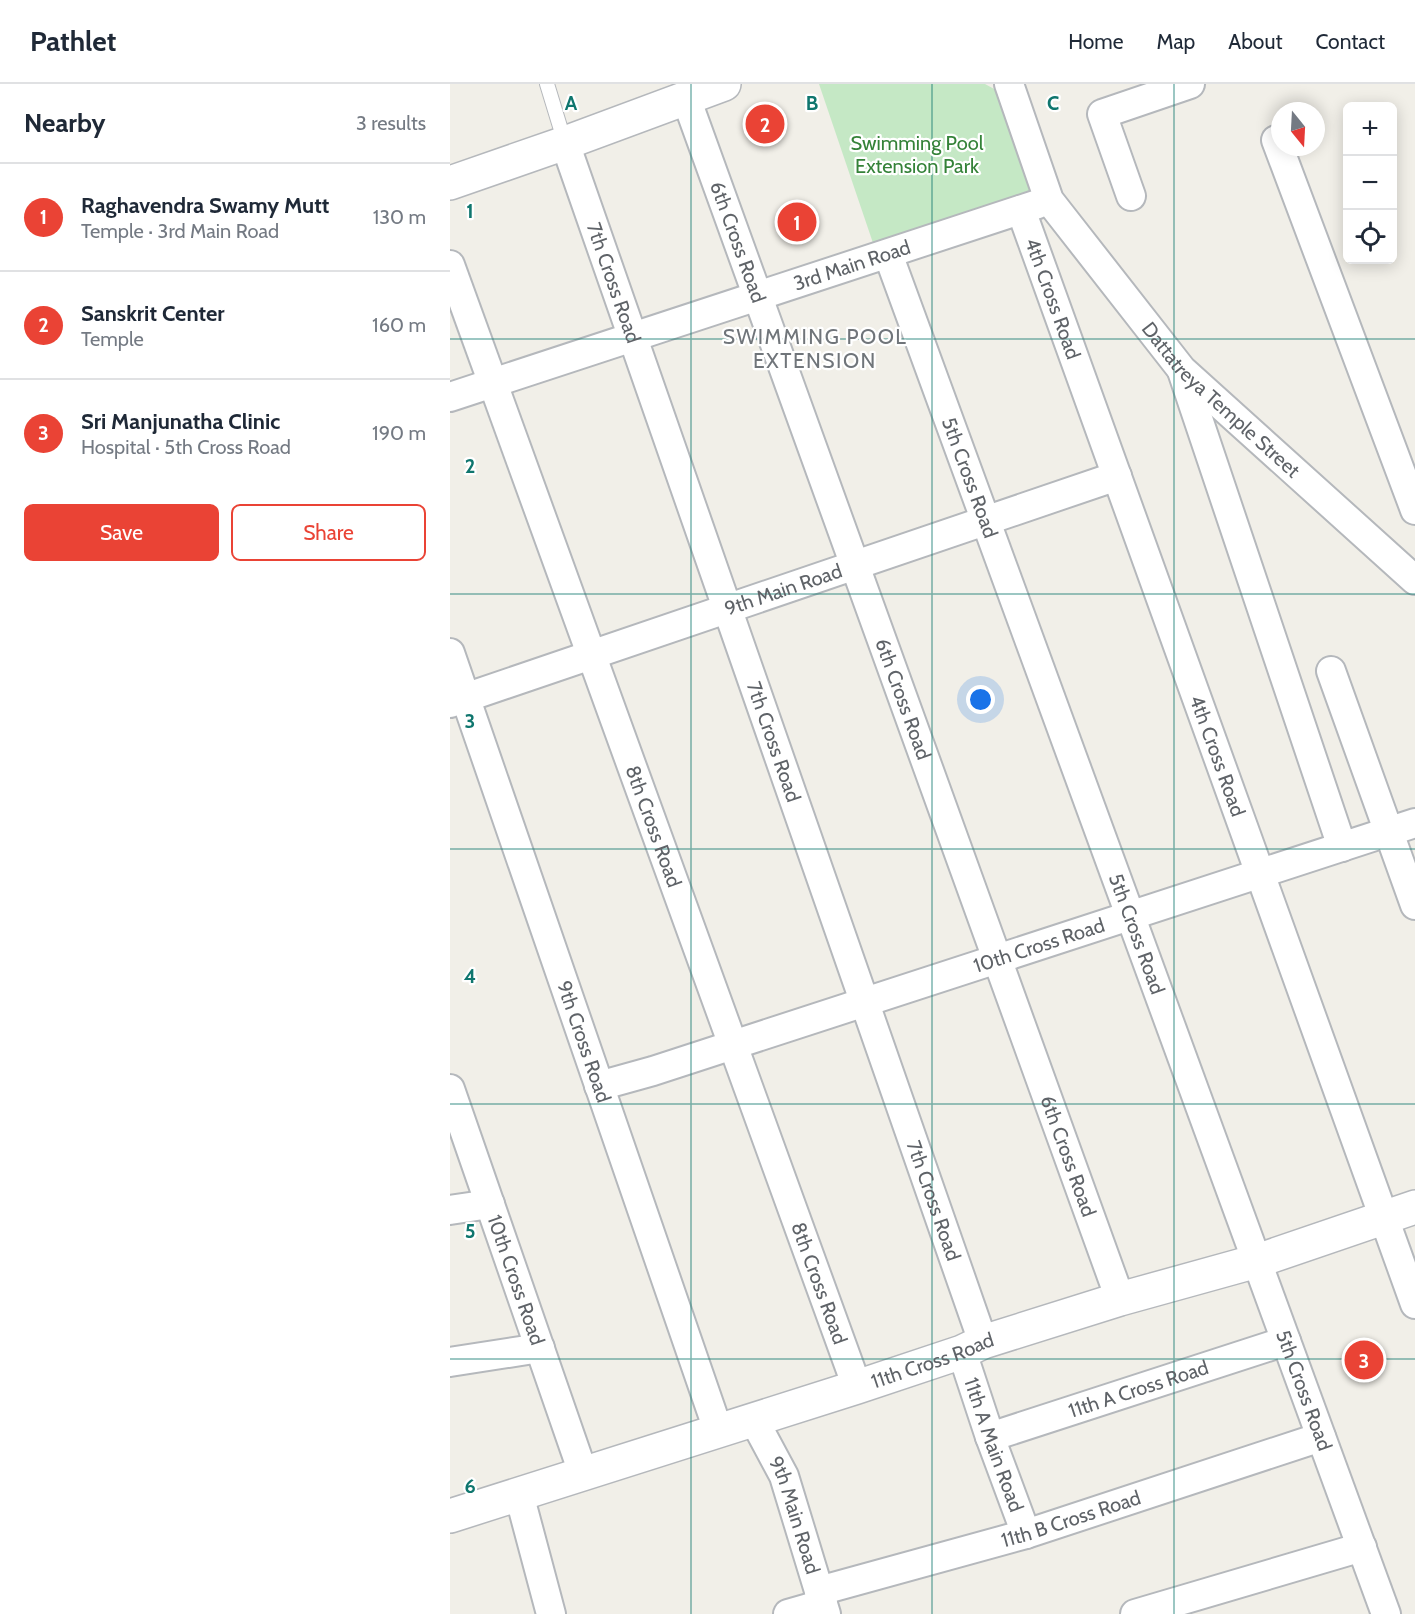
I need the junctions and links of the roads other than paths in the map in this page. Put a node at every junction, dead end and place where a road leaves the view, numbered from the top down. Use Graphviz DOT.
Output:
graph roads {
  1 [pos="547,84"];
  2 [pos="724,84"];
  3 [pos="1009,84"];
  4 [pos="1190,84"];
  5 [pos="686,98"];
  6 [pos="566,143"];
  7 [pos="1282,156"];
  8 [pos="450,183"];
  9 [pos="1131,196"];
  10 [pos="1049,200"];
  11 [pos="1021,210"];
  12 [pos="888,254"];
  13 [pos="450,265"];
  14 [pos="757,296"];
  15 [pos="633,337"];
  16 [pos="1182,370"];
  17 [pos="493,383"];
  18 [pos="450,398"];
  19 [pos="1117,476"];
  20 [pos="1415,510"];
  21 [pos="986,521"];
  22 [pos="854,565"];
  23 [pos="1415,580"];
  24 [pos="728,608"];
  25 [pos="450,653"];
  26 [pos="591,655"];
  27 [pos="1331,671"];
  28 [pos="458,700"];
  29 [pos="1402,827"];
  30 [pos="1342,847"];
  31 [pos="1260,873"];
  32 [pos="1415,905"];
  33 [pos="1130,915"];
  34 [pos="996,959"];
  35 [pos="865,1002"];
  36 [pos="733,1045"];
  37 [pos="599,1086"];
  38 [pos="450,1089"];
  39 [pos="490,1204"];
  40 [pos="1415,1207"];
  41 [pos="450,1210"];
  42 [pos="1384,1218"];
  43 [pos="1257,1261"];
  44 [pos="1120,1299"];
  45 [pos="1415,1304"];
  46 [pos="1286,1341"];
  47 [pos="973,1347"];
  48 [pos="540,1348"];
  49 [pos="450,1362"];
  50 [pos="857,1388"];
  51 [pos="754,1420"];
  52 [pos="718,1430"];
  53 [pos="990,1437"];
  54 [pos="1322,1437"];
  55 [pos="583,1473"];
  56 [pos="519,1494"];
  57 [pos="450,1516"];
  58 [pos="1026,1534"];
  59 [pos="1362,1547"];
  60 [pos="823,1603"];
  61 [pos="551,1614"];
  62 [pos="789,1614"];
  63 [pos="1135,1614"];
  64 [pos="1386,1614"];
  1 -- 6 [label="lane"];
  2 -- 5 [label="street"];
  3 -- 10 [label="street, Dattatreya Temple Street"];
  4 -- 9 [label="street"];
  5 -- 6 [label="street"];
  5 -- 14 [label="street, 6th Cross Road"];
  6 -- 8 [label="street"];
  6 -- 15 [label="street, 7th Cross Road"];
  7 -- 20 [label="street"];
  10 -- 11 [label="street, 3rd Main Road"];
  10 -- 16 [label="street, Dattatreya Temple Street"];
  11 -- 12 [label="street, 3rd Main Road"];
  11 -- 19 [label="street, 4th Cross Road"];
  12 -- 14 [label="street, 3rd Main Road"];
  12 -- 21 [label="street, 5th Cross Road"];
  13 -- 17 [label="street, 8th Cross Road"];
  14 -- 15 [label="street, 3rd Main Road"];
  14 -- 22 [label="street, 6th Cross Road"];
  15 -- 17 [label="street, 3rd Main Road"];
  15 -- 24 [label="street, 7th Cross Road"];
  16 -- 23 [label="street, Dattatreya Temple Street"];
  16 -- 30 [label="street"];
  17 -- 18 [label="street, 3rd Main Road"];
  17 -- 26 [label="street, 8th Cross Road"];
  19 -- 21 [label="street, 9th Main Road"];
  19 -- 31 [label="street, 4th Cross Road"];
  21 -- 22 [label="street, 9th Main Road"];
  21 -- 33 [label="street, 5th Cross Road"];
  22 -- 24 [label="street, 9th Main Road"];
  22 -- 34 [label="street, 6th Cross Road"];
  24 -- 26 [label="street, 9th Main Road"];
  24 -- 35 [label="street, 7th Cross Road"];
  25 -- 28 [label="street, 9th Cross Road"];
  26 -- 28 [label="street, 9th Main Road"];
  26 -- 36 [label="street, 8th Cross Road"];
  27 -- 29 [label="street"];
  28 -- 37 [label="street, 9th Cross Road"];
  29 -- 30 [label="street, 10th Cross Road"];
  29 -- 32 [label="street"];
  30 -- 31 [label="street, 10th Cross Road"];
  31 -- 33 [label="street, 10th Cross Road"];
  31 -- 42 [label="street, 4th Cross Road"];
  33 -- 34 [label="street, 10th Cross Road"];
  33 -- 43 [label="street, 5th Cross Road"];
  34 -- 35 [label="street, 10th Cross Road"];
  34 -- 44 [label="street, 6th Cross Road"];
  35 -- 36 [label="street, 10th Cross Road"];
  35 -- 47 [label="street, 7th Cross Road"];
  36 -- 37 [label="street, 10th Cross Road"];
  36 -- 50 [label="street, 8th Cross Road"];
  37 -- 52 [label="street, 9th Cross Road"];
  38 -- 39 [label="street, 10th Cross Road"];
  39 -- 41 [label="street"];
  39 -- 48 [label="street, 10th Cross Road"];
  40 -- 42 [label="street, 11th Cross Road"];
  42 -- 43 [label="street, 11th Cross Road"];
  42 -- 45 [label="street, 4th Cross Road"];
  43 -- 44 [label="street, 11th Cross Road"];
  43 -- 46 [label="street, 5th Cross Road"];
  44 -- 47 [label="street, 11th Cross Road"];
  46 -- 53 [label="street, 11th A Cross Road"];
  46 -- 54 [label="street, 5th Cross Road"];
  47 -- 50 [label="street, 11th Cross Road"];
  47 -- 53 [label="street, 11th A Main Road"];
  48 -- 49 [label="street"];
  48 -- 55 [label="street, 10th Cross Road"];
  50 -- 51 [label="street, 11th Cross Road"];
  51 -- 52 [label="street, 11th Cross Road"];
  51 -- 60 [label="street, 9th Main Road"];
  52 -- 55 [label="street, 11th Cross Road"];
  53 -- 58 [label="street, 11th A Main Road"];
  54 -- 58 [label="street, 11th B Cross Road"];
  54 -- 59 [label="street, 5th Cross Road"];
  55 -- 56 [label="street, 11th Cross Road"];
  56 -- 57 [label="street, 11th Cross Road"];
  56 -- 61 [label="street"];
  58 -- 60 [label="street, 11th B Cross Road"];
  59 -- 63 [label="street"];
  59 -- 64 [label="street, 5th Cross Road"];
  60 -- 62 [label="street, 11th B Cross Road"];
}
